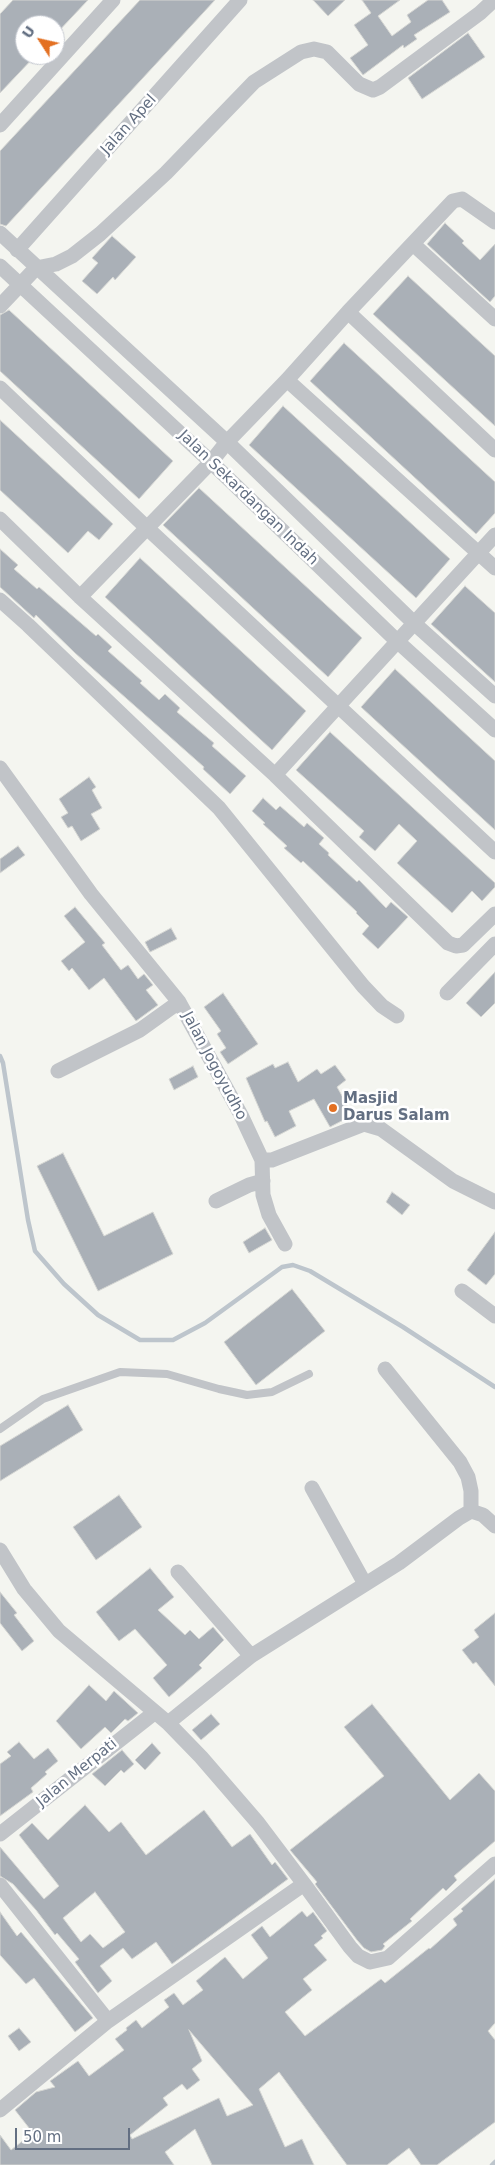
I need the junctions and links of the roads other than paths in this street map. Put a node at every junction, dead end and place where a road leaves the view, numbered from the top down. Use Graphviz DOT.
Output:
graph roads {
  1 [pos="113,0"];
  2 [pos="240,0"];
  3 [pos="494,0"];
  4 [pos="0,125"];
  5 [pos="495,222"];
  6 [pos="0,234"];
  7 [pos="413,244"];
  8 [pos="17,250"];
  9 [pos="0,266"];
  10 [pos="36,268"];
  11 [pos="20,284"];
  12 [pos="0,306"];
  13 [pos="348,312"];
  14 [pos="495,319"];
  15 [pos="287,380"];
  16 [pos="0,388"];
  17 [pos="227,442"];
  18 [pos="495,450"];
  19 [pos="211,462"];
  20 [pos="0,520"];
  21 [pos="146,527"];
  22 [pos="495,536"];
  23 [pos="479,553"];
  24 [pos="495,568"];
  25 [pos="80,597"];
  26 [pos="0,600"];
  27 [pos="415,624"];
  28 [pos="397,641"];
  29 [pos="495,696"];
  30 [pos="337,706"];
  31 [pos="495,730"];
  32 [pos="0,768"];
  33 [pos="275,775"];
  34 [pos="495,852"];
  35 [pos="495,914"];
  36 [pos="495,944"];
  37 [pos="447,994"];
  38 [pos="179,1002"];
  39 [pos="398,1016"];
  40 [pos="58,1071"];
  41 [pos="262,1160"];
  42 [pos="263,1181"];
  43 [pos="216,1201"];
  44 [pos="495,1202"];
  45 [pos="285,1244"];
  46 [pos="462,1291"];
  47 [pos="495,1316"];
  48 [pos="385,1369"];
  49 [pos="309,1374"];
  50 [pos="0,1429"];
  51 [pos="312,1488"];
  52 [pos="471,1511"];
  53 [pos="495,1526"];
  54 [pos="0,1550"];
  55 [pos="178,1572"];
  56 [pos="365,1584"];
  57 [pos="251,1656"];
  58 [pos="154,1713"];
  59 [pos="168,1723"];
  60 [pos="0,1834"];
  61 [pos="495,1864"];
  62 [pos="304,1884"];
  63 [pos="0,1885"];
  64 [pos="108,2020"];
  65 [pos="0,2110"];
  1 -- 4 [label="street"];
  2 -- 8 [label="street, Jalan Apel"];
  3 -- 10 [label="street"];
  5 -- 7 [label="street"];
  6 -- 8 [label="street, Jalan Sekardangan Indah"];
  7 -- 13 [label="street"];
  7 -- 14 [label="street"];
  8 -- 10 [label="street, Jalan Sekardangan Indah"];
  9 -- 11 [label="street, Jalan Sekardangan Indah"];
  10 -- 11 [label="street"];
  10 -- 17 [label="street, Jalan Sekardangan Indah"];
  11 -- 12 [label="street"];
  11 -- 19 [label="street, Jalan Sekardangan Indah"];
  13 -- 15 [label="street"];
  13 -- 18 [label="street"];
  15 -- 17 [label="street"];
  15 -- 23 [label="street"];
  16 -- 21 [label="street"];
  17 -- 19 [label="street"];
  17 -- 27 [label="street, Jalan Sekardangan Indah"];
  19 -- 21 [label="street"];
  19 -- 28 [label="street, Jalan Sekardangan Indah"];
  20 -- 25 [label="street"];
  21 -- 25 [label="street"];
  21 -- 30 [label="street"];
  22 -- 23 [label="street"];
  23 -- 24 [label="street"];
  23 -- 27 [label="street"];
  25 -- 33 [label="street"];
  26 -- 39 [label="street"];
  27 -- 28 [label="street"];
  27 -- 29 [label="street, Jalan Sekardangan Indah"];
  28 -- 30 [label="street"];
  28 -- 31 [label="street, Jalan Sekardangan Indah"];
  30 -- 33 [label="street"];
  30 -- 34 [label="street"];
  32 -- 38 [label="street, Jalan Jogoyudho"];
  33 -- 35 [label="street"];
  36 -- 37 [label="street"];
  38 -- 40 [label="street"];
  38 -- 41 [label="street, Jalan Jogoyudho"];
  41 -- 42 [label="street"];
  41 -- 44 [label="street"];
  42 -- 43 [label="street"];
  42 -- 45 [label="street"];
  46 -- 47 [label="street"];
  48 -- 52 [label="street"];
  49 -- 50 [label="lane"];
  51 -- 56 [label="street"];
  52 -- 53 [label="street"];
  52 -- 56 [label="street"];
  54 -- 58 [label="street"];
  55 -- 57 [label="street"];
  56 -- 57 [label="street"];
  57 -- 59 [label="street"];
  58 -- 59 [label="street"];
  58 -- 60 [label="street, Jalan Merpati"];
  59 -- 62 [label="street"];
  61 -- 62 [label="street"];
  62 -- 64 [label="street"];
  63 -- 64 [label="street"];
  64 -- 65 [label="street"];
}
